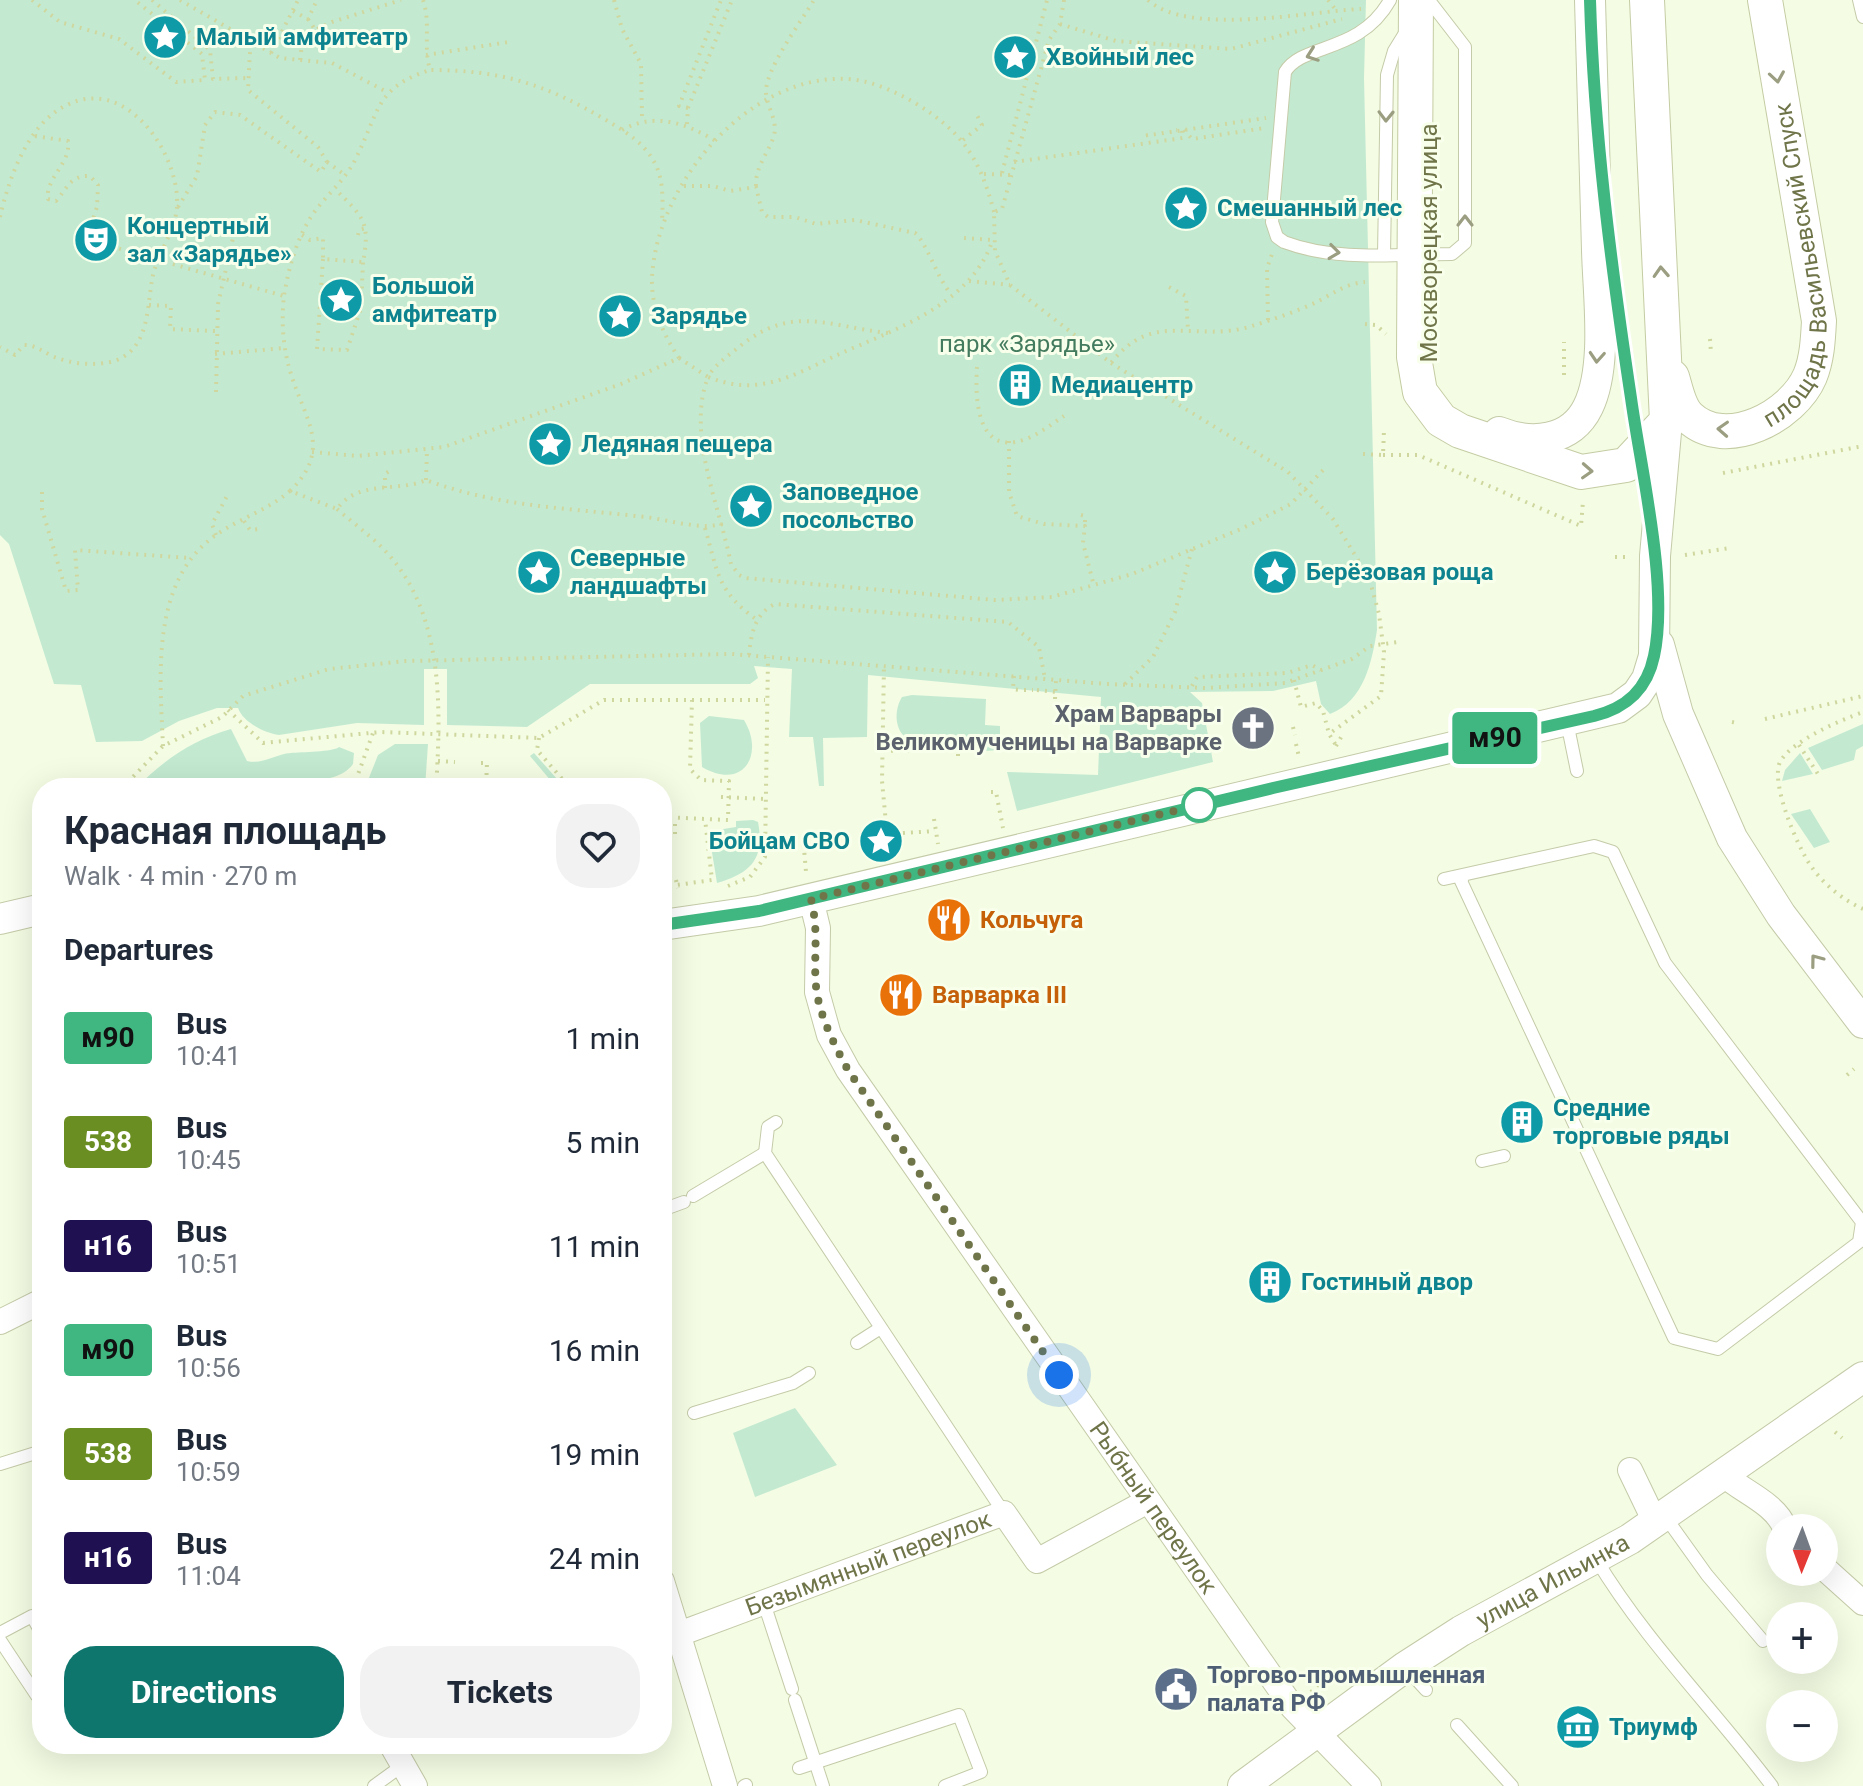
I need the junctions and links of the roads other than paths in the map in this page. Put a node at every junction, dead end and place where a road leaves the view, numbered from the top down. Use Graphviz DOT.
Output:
graph roads {
  1 [pos="1590,0"];
  2 [pos="1647,0"];
  3 [pos="1765,0"];
  4 [pos="1859,0"];
  5 [pos="1417,4"];
  6 [pos="1863,17"];
  7 [pos="1593,111"];
  8 [pos="1409,255"];
  9 [pos="1664,350"];
  10 [pos="1667,421"];
  11 [pos="1639,454"];
  12 [pos="1670,555"];
  13 [pos="1657,632"];
  14 [pos="1567,722"];
  15 [pos="1577,771"];
  16 [pos="1591,830"];
  17 [pos="1594,846"];
  18 [pos="1464,875"];
  19 [pos="1444,879"];
  20 [pos="809,888"];
  21 [pos="32,911"];
  22 [pos="0,919"];
  23 [pos="672,924"];
  24 [pos="1863,1023"];
  25 [pos="776,1122"];
  26 [pos="1582,1139"];
  27 [pos="1568,1142"];
  28 [pos="765,1153"];
  29 [pos="1504,1156"];
  30 [pos="1482,1161"];
  31 [pos="672,1206"];
  32 [pos="32,1306"];
  33 [pos="0,1322"];
  34 [pos="879,1329"];
  35 [pos="857,1343"];
  36 [pos="809,1373"];
  37 [pos="1863,1377"];
  38 [pos="694,1413"];
  39 [pos="32,1454"];
  40 [pos="0,1464"];
  41 [pos="1630,1470"];
  42 [pos="1732,1482"];
  43 [pos="1146,1502"];
  44 [pos="1004,1513"];
  45 [pos="1772,1514"];
  46 [pos="1660,1518"];
  47 [pos="1766,1522"];
  48 [pos="1596,1559"];
  49 [pos="1838,1581"];
  50 [pos="764,1603"];
  51 [pos="1863,1603"];
  52 [pos="672,1612"];
  53 [pos="32,1616"];
  54 [pos="0,1633"];
  55 [pos="679,1634"];
  56 [pos="0,1640"];
  57 [pos="1763,1641"];
  58 [pos="1405,1667"];
  59 [pos="1426,1690"];
  60 [pos="32,1691"];
  61 [pos="1457,1725"];
  62 [pos="1317,1734"];
  63 [pos="815,1763"];
  64 [pos="403,1765"];
  65 [pos="799,1768"];
  66 [pos="374,1786"];
  67 [pos="725,1786"];
  68 [pos="823,1786"];
  69 [pos="945,1786"];
  70 [pos="1243,1786"];
  71 [pos="1369,1786"];
  72 [pos="1512,1786"];
  73 [pos="1772,1786"];
  1 -- 7 [label="street, Москворецкая улица"];
  9 -- 2 [label="main road, one-way"];
  3 -- 9 [label="main road, площадь Васильевский Спуск, one-way"];
  4 -- 6 [label="lane"];
  5 -- 8 [label="main road, Москворецкая улица"];
  8 -- 5 [label="lane, one-way"];
  5 -- 8 [label="lane, one-way"];
  7 -- 8 [label="street, Москворецкая улица, one-way"];
  7 -- 11 [label="lane"];
  8 -- 11 [label="main road, Москворецкая улица, one-way"];
  9 -- 10 [label="main road"];
  10 -- 11 [label="main road, Москворецкая улица"];
  10 -- 12 [label="street"];
  11 -- 12 [label="lane"];
  12 -- 13 [label="street"];
  13 -- 14 [label="street"];
  24 -- 13 [label="street, one-way"];
  14 -- 15 [label="lane"];
  14 -- 20 [label="street"];
  16 -- 17 [label="lane"];
  17 -- 18 [label="lane"];
  17 -- 26 [label="lane"];
  18 -- 19 [label="lane"];
  18 -- 26 [label="lane"];
  20 -- 23 [label="street"];
  20 -- 43 [label="street, Рыбный переулок"];
  21 -- 22 [label="street"];
  25 -- 28 [label="lane"];
  26 -- 27 [label="lane"];
  28 -- 31 [label="lane"];
  28 -- 34 [label="lane"];
  29 -- 30 [label="lane"];
  32 -- 33 [label="street"];
  34 -- 35 [label="lane"];
  34 -- 44 [label="lane"];
  36 -- 38 [label="lane"];
  37 -- 42 [label="street, улица Ильинка"];
  39 -- 40 [label="lane"];
  41 -- 46 [label="street"];
  42 -- 45 [label="street"];
  42 -- 46 [label="street, улица Ильинка"];
  42 -- 47 [label="street"];
  43 -- 44 [label="street, Безымянный переулок"];
  43 -- 62 [label="street, Рыбный переулок"];
  44 -- 50 [label="street, Безымянный переулок"];
  46 -- 48 [label="street, улица Ильинка"];
  46 -- 57 [label="lane"];
  48 -- 58 [label="street, улица Ильинка"];
  48 -- 73 [label="lane"];
  49 -- 51 [label="street"];
  50 -- 55 [label="street, Безымянный переулок"];
  50 -- 63 [label="lane"];
  52 -- 55 [label="street"];
  53 -- 54 [label="lane"];
  55 -- 67 [label="street"];
  56 -- 60 [label="lane"];
  58 -- 59 [label="lane"];
  58 -- 62 [label="street, улица Ильинка"];
  61 -- 72 [label="lane"];
  62 -- 70 [label="street, улица Ильинка"];
  62 -- 71 [label="street, Рыбный переулок"];
  63 -- 65 [label="lane"];
  63 -- 68 [label="lane"];
  63 -- 69 [label="lane"];
  64 -- 66 [label="lane"];
}
